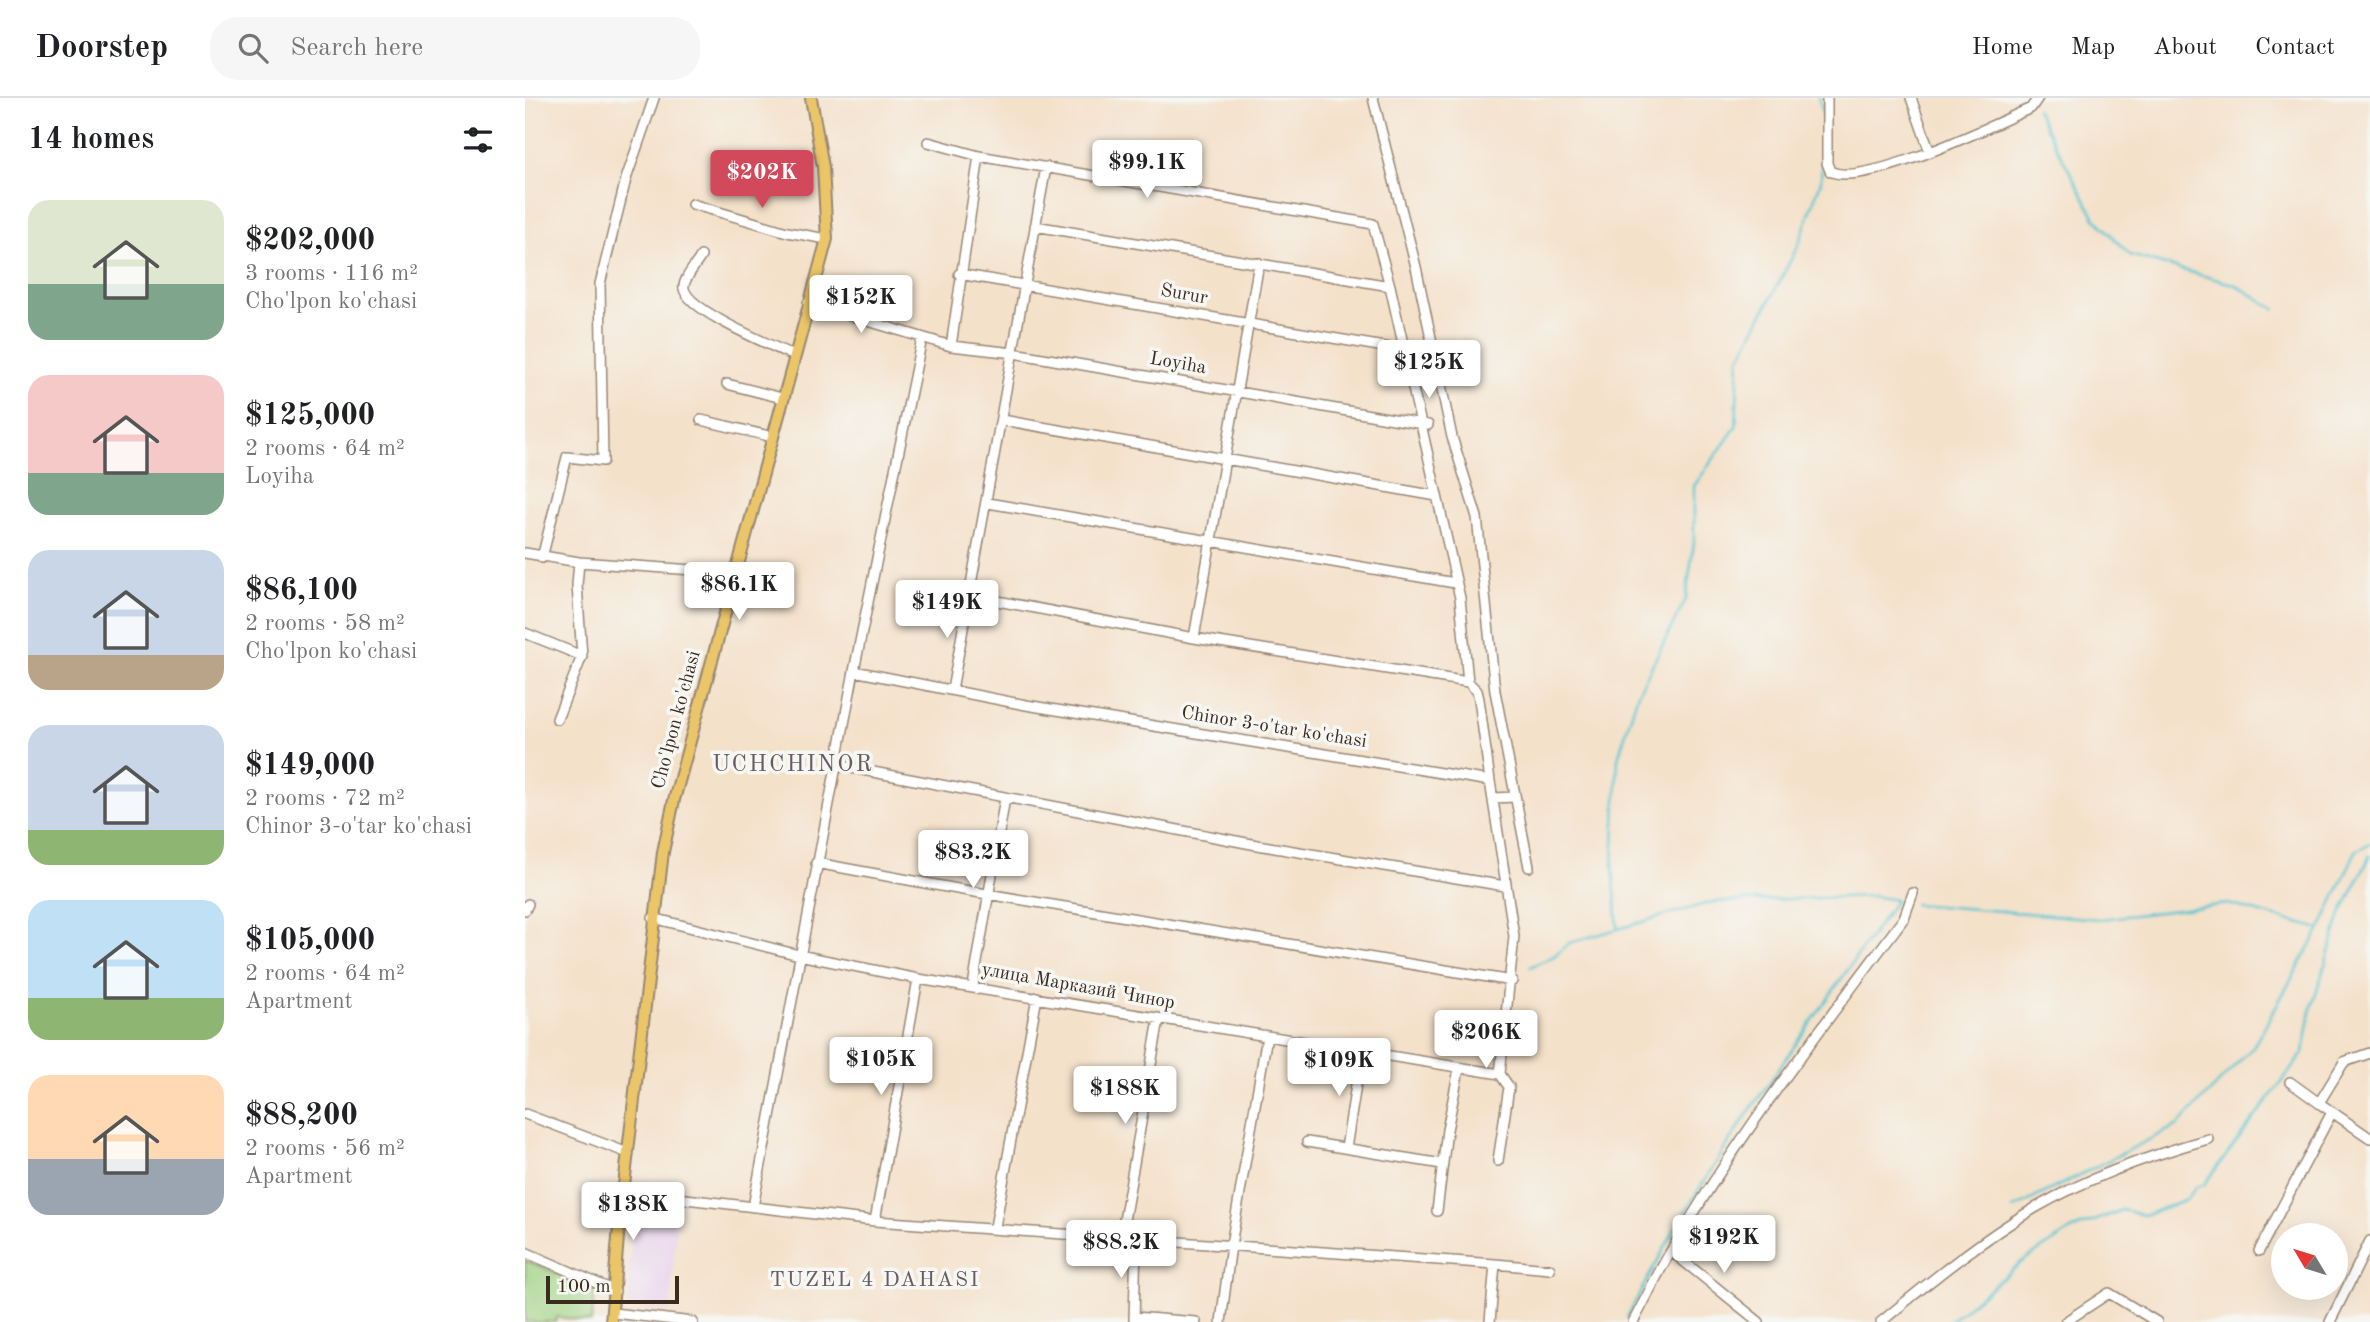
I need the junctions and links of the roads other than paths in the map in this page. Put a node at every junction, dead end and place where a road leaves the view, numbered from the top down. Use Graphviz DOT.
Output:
graph roads {
  1 [pos="655,98"];
  2 [pos="811,98"];
  3 [pos="1373,98"];
  4 [pos="1827,98"];
  5 [pos="1911,98"];
  6 [pos="2038,98"];
  7 [pos="928,142"];
  8 [pos="1930,152"];
  9 [pos="979,156"];
  10 [pos="1046,167"];
  11 [pos="692,204"];
  12 [pos="1035,226"];
  13 [pos="827,239"];
  14 [pos="702,256"];
  15 [pos="1259,263"];
  16 [pos="959,274"];
  17 [pos="1026,286"];
  18 [pos="1390,286"];
  19 [pos="808,303"];
  20 [pos="1248,324"];
  21 [pos="922,338"];
  22 [pos="951,346"];
  23 [pos="1402,350"];
  24 [pos="1014,353"];
  25 [pos="794,356"];
  26 [pos="727,384"];
  27 [pos="1237,391"];
  28 [pos="782,398"];
  29 [pos="701,420"];
  30 [pos="1002,420"];
  31 [pos="1423,424"];
  32 [pos="772,436"];
  33 [pos="1225,459"];
  34 [pos="1437,496"];
  35 [pos="988,503"];
  36 [pos="1210,541"];
  37 [pos="525,553"];
  38 [pos="542,558"];
  39 [pos="579,562"];
  40 [pos="736,573"];
  41 [pos="1455,583"];
  42 [pos="971,596"];
  43 [pos="525,633"];
  44 [pos="1194,638"];
  45 [pos="582,656"];
  46 [pos="854,671"];
  47 [pos="1468,682"];
  48 [pos="952,690"];
  49 [pos="557,719"];
  50 [pos="836,765"];
  51 [pos="1490,781"];
  52 [pos="1515,797"];
  53 [pos="1005,798"];
  54 [pos="1493,798"];
  55 [pos="816,863"];
  56 [pos="1528,867"];
  57 [pos="1505,886"];
  58 [pos="1913,893"];
  59 [pos="987,894"];
  60 [pos="653,918"];
  61 [pos="799,955"];
  62 [pos="918,979"];
  63 [pos="1512,981"];
  64 [pos="973,986"];
  65 [pos="1037,997"];
  66 [pos="1159,1019"];
  67 [pos="1267,1036"];
  68 [pos="1361,1053"];
  69 [pos="2370,1053"];
  70 [pos="1459,1069"];
  71 [pos="1500,1074"];
  72 [pos="2290,1082"];
  73 [pos="2319,1103"];
  74 [pos="2332,1112"];
  75 [pos="525,1114"];
  76 [pos="2370,1138"];
  77 [pos="2208,1139"];
  78 [pos="1307,1142"];
  79 [pos="1346,1148"];
  80 [pos="628,1153"];
  81 [pos="1498,1161"];
  82 [pos="1442,1164"];
  83 [pos="625,1192"];
  84 [pos="753,1207"];
  85 [pos="1437,1211"];
  86 [pos="875,1221"];
  87 [pos="995,1227"];
  88 [pos="1121,1238"];
  89 [pos="1136,1239"];
  90 [pos="2370,1241"];
  91 [pos="1230,1245"];
  92 [pos="1671,1251"];
  93 [pos="2259,1251"];
  94 [pos="525,1252"];
  95 [pos="1498,1264"];
  96 [pos="1550,1269"];
  97 [pos="615,1291"];
  98 [pos="612,1317"];
  99 [pos="1135,1320"];
  100 [pos="693,1322"];
  101 [pos="1196,1322"];
  102 [pos="1221,1322"];
  103 [pos="1490,1322"];
  104 [pos="1633,1322"];
  105 [pos="1759,1322"];
  106 [pos="1881,1322"];
  107 [pos="2065,1322"];
  108 [pos="2157,1322"];
  109 [pos="2330,1322"];
  1 -- 38 [label="street"];
  2 -- 13 [label="main road, Cho'lpon ko'chasi"];
  3 -- 52 [label="street"];
  4 -- 8 [label="street"];
  5 -- 8 [label="street"];
  6 -- 8 [label="street"];
  7 -- 9 [label="street"];
  9 -- 10 [label="street"];
  9 -- 16 [label="street"];
  10 -- 12 [label="street"];
  10 -- 18 [label="street"];
  11 -- 13 [label="street"];
  12 -- 15 [label="street"];
  12 -- 17 [label="street"];
  13 -- 19 [label="main road, Cho'lpon ko'chasi"];
  14 -- 25 [label="street"];
  15 -- 18 [label="street"];
  15 -- 20 [label="street"];
  16 -- 17 [label="street, Surur"];
  16 -- 22 [label="street"];
  17 -- 20 [label="street, Surur"];
  17 -- 24 [label="street"];
  18 -- 23 [label="street"];
  19 -- 21 [label="street, Loyiha"];
  19 -- 25 [label="main road, Cho'lpon ko'chasi"];
  20 -- 23 [label="street, Surur"];
  20 -- 27 [label="street"];
  21 -- 22 [label="street, Loyiha"];
  21 -- 46 [label="street"];
  22 -- 24 [label="street, Loyiha"];
  23 -- 31 [label="street"];
  24 -- 27 [label="street, Loyiha"];
  24 -- 30 [label="street"];
  25 -- 28 [label="main road, Cho'lpon ko'chasi"];
  26 -- 28 [label="street"];
  27 -- 31 [label="street, Loyiha"];
  27 -- 33 [label="street"];
  28 -- 32 [label="main road, Cho'lpon ko'chasi"];
  29 -- 32 [label="street"];
  30 -- 33 [label="street"];
  30 -- 35 [label="street"];
  31 -- 34 [label="street"];
  32 -- 40 [label="main road, Cho'lpon ko'chasi"];
  33 -- 34 [label="street"];
  33 -- 36 [label="street"];
  34 -- 41 [label="street"];
  35 -- 36 [label="street"];
  35 -- 42 [label="street"];
  36 -- 41 [label="street"];
  36 -- 44 [label="street"];
  37 -- 38 [label="street"];
  38 -- 39 [label="street"];
  39 -- 40 [label="street"];
  39 -- 45 [label="street"];
  40 -- 60 [label="main road, Cho'lpon ko'chasi"];
  41 -- 47 [label="street"];
  42 -- 44 [label="street"];
  42 -- 48 [label="street"];
  43 -- 45 [label="street"];
  44 -- 47 [label="street"];
  45 -- 49 [label="street"];
  46 -- 48 [label="street, Chinor 3-o'tar ko'chasi"];
  46 -- 50 [label="street"];
  47 -- 51 [label="street"];
  48 -- 51 [label="street, Chinor 3-o'tar ko'chasi"];
  50 -- 53 [label="street"];
  50 -- 55 [label="street"];
  51 -- 54 [label="street"];
  52 -- 54 [label="street"];
  52 -- 56 [label="street"];
  53 -- 57 [label="street"];
  53 -- 59 [label="street"];
  54 -- 57 [label="street"];
  55 -- 59 [label="street"];
  55 -- 61 [label="street"];
  57 -- 63 [label="street"];
  58 -- 92 [label="street"];
  59 -- 63 [label="street"];
  59 -- 64 [label="street"];
  60 -- 61 [label="street, улица Марказий Чинор"];
  60 -- 80 [label="main road, Cho'lpon ko'chasi"];
  61 -- 62 [label="street, улица Марказий Чинор"];
  61 -- 84 [label="street"];
  62 -- 64 [label="street, улица Марказий Чинор"];
  62 -- 86 [label="street"];
  63 -- 71 [label="street"];
  64 -- 65 [label="street, улица Марказий Чинор"];
  65 -- 66 [label="street, улица Марказий Чинор"];
  65 -- 87 [label="street"];
  66 -- 67 [label="street, улица Марказий Чинор"];
  66 -- 88 [label="street"];
  67 -- 68 [label="street, улица Марказий Чинор"];
  67 -- 91 [label="street"];
  68 -- 70 [label="street, улица Марказий Чинор"];
  68 -- 79 [label="street"];
  69 -- 73 [label="street"];
  70 -- 71 [label="street, улица Марказий Чинор"];
  70 -- 82 [label="street"];
  71 -- 81 [label="street"];
  72 -- 73 [label="street"];
  73 -- 74 [label="street"];
  74 -- 76 [label="street"];
  74 -- 93 [label="street"];
  75 -- 80 [label="street"];
  77 -- 106 [label="street"];
  78 -- 79 [label="street"];
  79 -- 82 [label="street"];
  80 -- 83 [label="main road, Cho'lpon ko'chasi"];
  82 -- 85 [label="street"];
  83 -- 84 [label="street"];
  83 -- 97 [label="main road, Cho'lpon ko'chasi"];
  84 -- 86 [label="street"];
  86 -- 87 [label="street"];
  87 -- 88 [label="street"];
  88 -- 89 [label="street"];
  89 -- 91 [label="street"];
  89 -- 99 [label="street"];
  90 -- 109 [label="street"];
  91 -- 95 [label="street"];
  91 -- 102 [label="street"];
  92 -- 104 [label="street"];
  92 -- 105 [label="street"];
  94 -- 97 [label="street"];
  95 -- 96 [label="street"];
  95 -- 103 [label="street"];
  97 -- 98 [label="main road, Cho'lpon ko'chasi"];
  98 -- 100 [label="street"];
  99 -- 101 [label="street"];
  107 -- 108 [label="street"];
}
